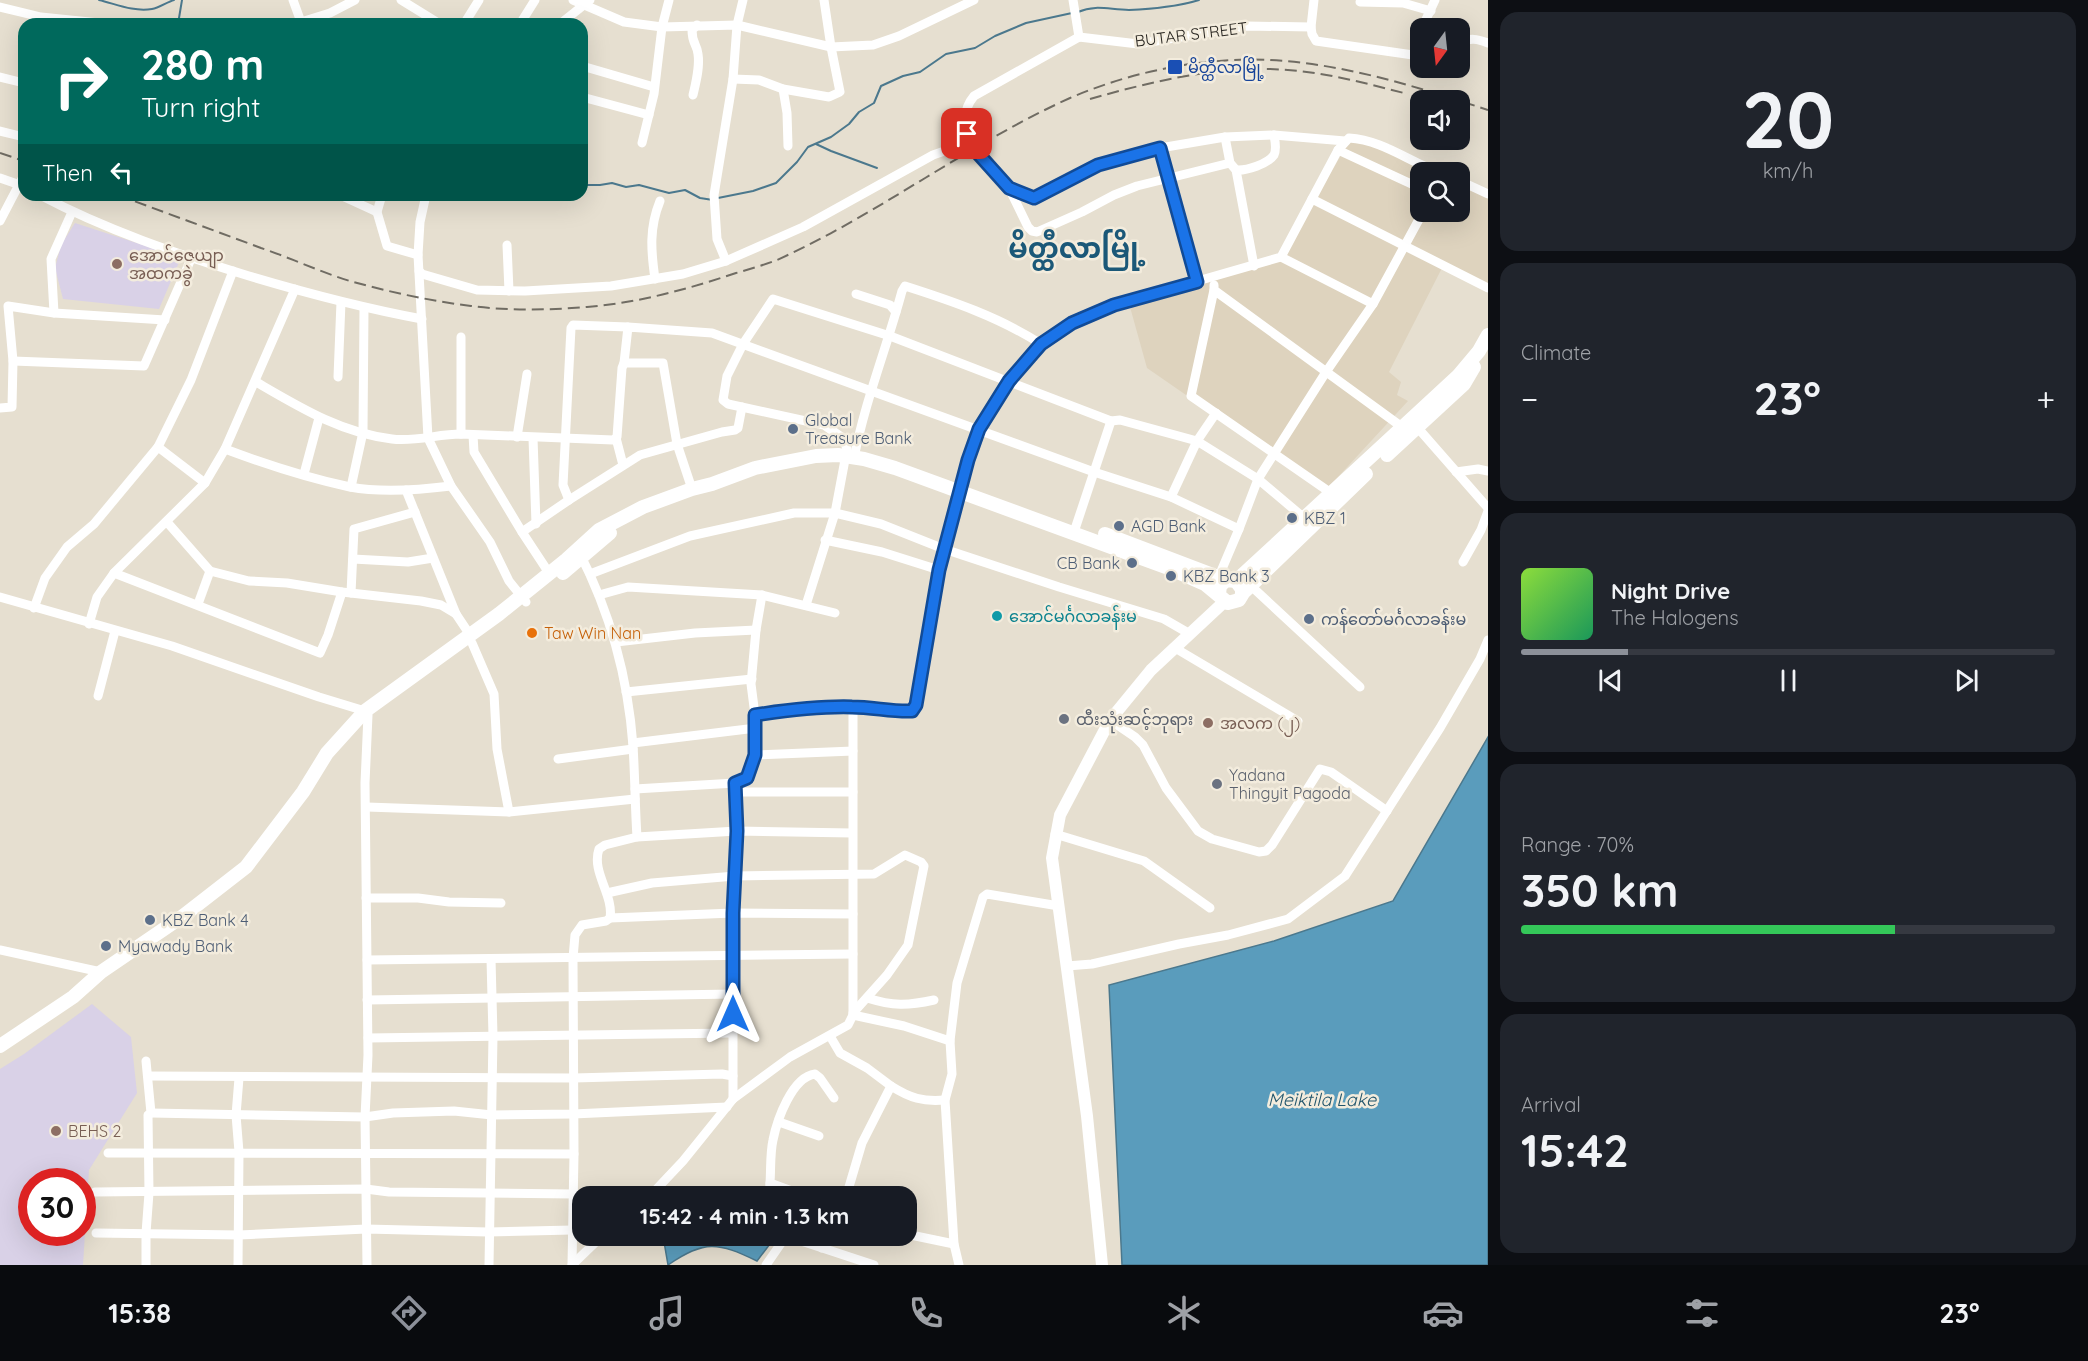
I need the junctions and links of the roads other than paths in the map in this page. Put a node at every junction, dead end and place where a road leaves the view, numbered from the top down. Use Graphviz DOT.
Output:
graph roads {
  1 [pos="293,0"];
  2 [pos="355,0"];
  3 [pos="401,0"];
  4 [pos="479,0"];
  5 [pos="535,0"];
  6 [pos="573,0"];
  7 [pos="669,0"];
  8 [pos="743,0"];
  9 [pos="824,0"];
  10 [pos="974,0"];
  11 [pos="1073,0"];
  12 [pos="1314,0"];
  13 [pos="1435,0"];
  14 [pos="1360,2"];
  15 [pos="586,3"];
  16 [pos="0,7"];
  17 [pos="1431,11"];
  18 [pos="46,18"];
  19 [pos="298,18"];
  20 [pos="315,18"];
  21 [pos="430,18"];
  22 [pos="468,18"];
  23 [pos="524,18"];
  24 [pos="567,18"];
  25 [pos="1427,18"];
  26 [pos="697,25"];
  27 [pos="737,25"];
  28 [pos="662,27"];
  29 [pos="1311,27"];
  30 [pos="1080,37"];
  31 [pos="1470,40"];
  32 [pos="1488,43"];
  33 [pos="831,47"];
  34 [pos="1410,55"];
  35 [pos="588,68"];
  36 [pos="0,77"];
  37 [pos="733,79"];
  38 [pos="18,82"];
  39 [pos="654,87"];
  40 [pos="783,89"];
  41 [pos="693,95"];
  42 [pos="588,100"];
  43 [pos="649,115"];
  44 [pos="0,131"];
  45 [pos="1274,135"];
  46 [pos="18,136"];
  47 [pos="1225,137"];
  48 [pos="1345,141"];
  49 [pos="970,142"];
  50 [pos="642,143"];
  51 [pos="788,146"];
  52 [pos="1160,148"];
  53 [pos="1338,150"];
  54 [pos="1412,162"];
  55 [pos="1233,166"];
  56 [pos="0,178"];
  57 [pos="1168,179"];
  58 [pos="1410,183"];
  59 [pos="18,184"];
  60 [pos="1470,186"];
  61 [pos="1009,188"];
  62 [pos="18,190"];
  63 [pos="1488,194"];
  64 [pos="1034,198"];
  65 [pos="1312,199"];
  66 [pos="51,201"];
  67 [pos="353,201"];
  68 [pos="380,201"];
  69 [pos="425,201"];
  70 [pos="660,201"];
  71 [pos="1019,209"];
  72 [pos="72,212"];
  73 [pos="377,212"];
  74 [pos="0,221"];
  75 [pos="1418,222"];
  76 [pos="507,245"];
  77 [pos="1405,246"];
  78 [pos="418,255"];
  79 [pos="1281,257"];
  80 [pos="191,259"];
  81 [pos="726,261"];
  82 [pos="1254,266"];
  83 [pos="233,271"];
  84 [pos="419,271"];
  85 [pos="1214,277"];
  86 [pos="655,279"];
  87 [pos="1197,282"];
  88 [pos="1488,288"];
  89 [pos="295,290"];
  90 [pos="1214,290"];
  91 [pos="509,291"];
  92 [pos="856,294"];
  93 [pos="341,302"];
  94 [pos="1373,304"];
  95 [pos="364,308"];
  96 [pos="896,312"];
  97 [pos="54,313"];
  98 [pos="422,319"];
  99 [pos="165,320"];
  100 [pos="628,327"];
  101 [pos="1488,335"];
  102 [pos="890,336"];
  103 [pos="461,337"];
  104 [pos="743,344"];
  105 [pos="1041,344"];
  106 [pos="1486,353"];
  107 [pos="13,361"];
  108 [pos="624,363"];
  109 [pos="1326,372"];
  110 [pos="527,374"];
  111 [pos="338,377"];
  112 [pos="1009,381"];
  113 [pos="256,382"];
  114 [pos="870,391"];
  115 [pos="742,407"];
  116 [pos="0,408"];
  117 [pos="1216,413"];
  118 [pos="320,418"];
  119 [pos="1111,421"];
  120 [pos="1417,427"];
  121 [pos="1402,428"];
  122 [pos="979,429"];
  123 [pos="363,432"];
  124 [pos="461,434"];
  125 [pos="472,435"];
  126 [pos="517,437"];
  127 [pos="428,438"];
  128 [pos="533,438"];
  129 [pos="616,438"];
  130 [pos="564,439"];
  131 [pos="1197,441"];
  132 [pos="677,444"];
  133 [pos="158,447"];
  134 [pos="225,449"];
  135 [pos="850,453"];
  136 [pos="1274,453"];
  137 [pos="623,465"];
  138 [pos="1488,471"];
  139 [pos="1094,472"];
  140 [pos="1456,472"];
  141 [pos="304,474"];
  142 [pos="1258,479"];
  143 [pos="205,483"];
  144 [pos="712,484"];
  145 [pos="451,486"];
  146 [pos="351,487"];
  147 [pos="961,487"];
  148 [pos="692,489"];
  149 [pos="406,490"];
  150 [pos="1331,493"];
  151 [pos="1171,497"];
  152 [pos="569,500"];
  153 [pos="1488,509"];
  154 [pos="415,512"];
  155 [pos="835,513"];
  156 [pos="1303,517"];
  157 [pos="167,522"];
  158 [pos="536,524"];
  159 [pos="1075,528"];
  160 [pos="1239,529"];
  161 [pos="522,532"];
  162 [pos="825,540"];
  163 [pos="944,549"];
  164 [pos="580,553"];
  165 [pos="433,558"];
  166 [pos="353,559"];
  167 [pos="1463,562"];
  168 [pos="939,570"];
  169 [pos="210,571"];
  170 [pos="114,573"];
  171 [pos="549,573"];
  172 [pos="590,574"];
  173 [pos="1235,583"];
  174 [pos="346,593"];
  175 [pos="599,595"];
  176 [pos="762,595"];
  177 [pos="0,597"];
  178 [pos="1222,598"];
  179 [pos="524,599"];
  180 [pos="198,604"];
  181 [pos="806,605"];
  182 [pos="34,608"];
  183 [pos="835,613"];
  184 [pos="456,614"];
  185 [pos="89,624"];
  186 [pos="756,630"];
  187 [pos="115,631"];
  188 [pos="1190,634"];
  189 [pos="471,639"];
  190 [pos="1488,640"];
  191 [pos="616,642"];
  192 [pos="1175,648"];
  193 [pos="752,679"];
  194 [pos="1360,687"];
  195 [pos="626,692"];
  196 [pos="98,696"];
  197 [pos="853,706"];
  198 [pos="364,715"];
  199 [pos="755,715"];
  200 [pos="1110,720"];
  201 [pos="1298,721"];
  202 [pos="756,728"];
  203 [pos="633,746"];
  204 [pos="853,751"];
  205 [pos="755,755"];
  206 [pos="558,759"];
  207 [pos="736,787"];
  208 [pos="853,792"];
  209 [pos="635,794"];
  210 [pos="367,807"];
  211 [pos="1387,811"];
  212 [pos="509,812"];
  213 [pos="737,831"];
  214 [pos="852,832"];
  215 [pos="1056,834"];
  216 [pos="637,837"];
  217 [pos="854,874"];
  218 [pos="735,876"];
  219 [pos="607,893"];
  220 [pos="366,898"];
  221 [pos="501,903"];
  222 [pos="1059,906"];
  223 [pos="1210,908"];
  224 [pos="733,913"];
  225 [pos="853,914"];
  226 [pos="610,918"];
  227 [pos="0,950"];
  228 [pos="853,954"];
  229 [pos="733,956"];
  230 [pos="491,958"];
  231 [pos="573,958"];
  232 [pos="367,960"];
  233 [pos="1067,966"];
  234 [pos="101,972"];
  235 [pos="733,994"];
  236 [pos="573,996"];
  237 [pos="492,997"];
  238 [pos="867,998"];
  239 [pos="367,999"];
  240 [pos="934,1000"];
  241 [pos="853,1014"];
  242 [pos="732,1033"];
  243 [pos="574,1035"];
  244 [pos="493,1036"];
  245 [pos="830,1036"];
  246 [pos="368,1038"];
  247 [pos="950,1041"];
  248 [pos="0,1046"];
  249 [pos="146,1061"];
  250 [pos="148,1076"];
  251 [pos="733,1076"];
  252 [pos="367,1077"];
  253 [pos="493,1077"];
  254 [pos="239,1078"];
  255 [pos="574,1078"];
  256 [pos="891,1086"];
  257 [pos="734,1098"];
  258 [pos="834,1098"];
  259 [pos="945,1100"];
  260 [pos="727,1107"];
  261 [pos="151,1113"];
  262 [pos="573,1114"];
  263 [pos="236,1115"];
  264 [pos="492,1115"];
  265 [pos="365,1117"];
  266 [pos="778,1122"];
  267 [pos="819,1136"];
  268 [pos="238,1152"];
  269 [pos="108,1153"];
  270 [pos="148,1153"];
  271 [pos="366,1153"];
  272 [pos="491,1154"];
  273 [pos="574,1154"];
  274 [pos="771,1183"];
  275 [pos="573,1186"];
  276 [pos="659,1186"];
  277 [pos="771,1186"];
  278 [pos="779,1186"];
  279 [pos="849,1186"];
  280 [pos="366,1189"];
  281 [pos="96,1192"];
  282 [pos="237,1192"];
  283 [pos="149,1193"];
  284 [pos="490,1193"];
  285 [pos="572,1194"];
  286 [pos="366,1229"];
  287 [pos="572,1230"];
  288 [pos="488,1232"];
  289 [pos="96,1233"];
  290 [pos="146,1233"];
  291 [pos="239,1234"];
  292 [pos="917,1236"];
  293 [pos="954,1244"];
  294 [pos="572,1246"];
  295 [pos="592,1246"];
  296 [pos="822,1248"];
  297 [pos="146,1265"];
  298 [pos="238,1265"];
  299 [pos="367,1265"];
  300 [pos="489,1265"];
  301 [pos="572,1265"];
  302 [pos="766,1265"];
  303 [pos="874,1265"];
  304 [pos="959,1265"];
  305 [pos="1102,1265"];
  1 -- 19 [label="street"];
  2 -- 20 [label="street"];
  3 -- 21 [label="street"];
  4 -- 22 [label="street"];
  5 -- 23 [label="street"];
  6 -- 15 [label="street"];
  7 -- 28 [label="street"];
  8 -- 27 [label="street"];
  9 -- 33 [label="street"];
  10 -- 33 [label="street"];
  11 -- 30 [label="street"];
  12 -- 29 [label="street"];
  13 -- 17 [label="street"];
  14 -- 17 [label="street"];
  15 -- 24 [label="street"];
  15 -- 28 [label="street"];
  16 -- 18 [label="street"];
  17 -- 25 [label="street"];
  26 -- 27 [label="street"];
  26 -- 28 [label="street"];
  26 -- 41 [label="street"];
  27 -- 33 [label="street"];
  27 -- 37 [label="street"];
  28 -- 39 [label="street"];
  29 -- 30 [label="street, BUTAR STREET"];
  29 -- 34 [label="street"];
  30 -- 49 [label="street"];
  31 -- 32 [label="street"];
  33 -- 40 [label="street"];
  35 -- 39 [label="street"];
  36 -- 38 [label="street"];
  37 -- 40 [label="street"];
  37 -- 81 [label="street"];
  39 -- 43 [label="street"];
  40 -- 51 [label="street"];
  42 -- 43 [label="street"];
  43 -- 50 [label="street"];
  44 -- 46 [label="street"];
  45 -- 47 [label="street"];
  45 -- 48 [label="street"];
  45 -- 55 [label="street"];
  47 -- 52 [label="street"];
  47 -- 55 [label="street"];
  48 -- 53 [label="street"];
  48 -- 54 [label="street"];
  49 -- 61 [label="street"];
  49 -- 81 [label="street"];
  52 -- 57 [label="street"];
  52 -- 64 [label="street"];
  53 -- 58 [label="street"];
  53 -- 65 [label="street"];
  55 -- 57 [label="street"];
  55 -- 82 [label="street"];
  56 -- 59 [label="street"];
  57 -- 71 [label="street"];
  57 -- 87 [label="street"];
  60 -- 63 [label="street"];
  61 -- 64 [label="street"];
  61 -- 71 [label="street"];
  62 -- 74 [label="street"];
  64 -- 71 [label="street"];
  65 -- 77 [label="street"];
  65 -- 79 [label="street"];
  66 -- 72 [label="street"];
  67 -- 73 [label="street"];
  68 -- 73 [label="street"];
  69 -- 78 [label="street"];
  70 -- 86 [label="street"];
  72 -- 80 [label="street"];
  72 -- 97 [label="street"];
  73 -- 78 [label="street"];
  75 -- 77 [label="street"];
  76 -- 91 [label="street"];
  77 -- 88 [label="street"];
  77 -- 94 [label="street"];
  78 -- 84 [label="street"];
  79 -- 82 [label="street"];
  79 -- 94 [label="street"];
  80 -- 83 [label="street"];
  80 -- 99 [label="street"];
  81 -- 86 [label="street"];
  82 -- 85 [label="street"];
  83 -- 89 [label="street"];
  83 -- 133 [label="street"];
  84 -- 91 [label="street"];
  84 -- 98 [label="street"];
  85 -- 87 [label="street"];
  85 -- 90 [label="street"];
  86 -- 91 [label="street"];
  87 -- 105 [label="street"];
  89 -- 93 [label="street"];
  89 -- 113 [label="street"];
  90 -- 109 [label="street"];
  90 -- 117 [label="street"];
  92 -- 96 [label="street"];
  93 -- 95 [label="street"];
  93 -- 111 [label="street"];
  94 -- 109 [label="street"];
  95 -- 98 [label="street"];
  95 -- 123 [label="street"];
  96 -- 102 [label="street"];
  96 -- 105 [label="street"];
  97 -- 99 [label="street"];
  97 -- 107 [label="street"];
  98 -- 127 [label="street"];
  99 -- 107 [label="street"];
  100 -- 104 [label="street"];
  100 -- 108 [label="street"];
  100 -- 130 [label="street"];
  101 -- 121 [label="highway"];
  102 -- 104 [label="street"];
  102 -- 112 [label="street"];
  102 -- 114 [label="street"];
  103 -- 124 [label="street"];
  104 -- 114 [label="street"];
  104 -- 115 [label="street"];
  105 -- 112 [label="street"];
  106 -- 120 [label="highway"];
  107 -- 116 [label="street"];
  108 -- 129 [label="street"];
  108 -- 132 [label="street"];
  109 -- 121 [label="street"];
  109 -- 136 [label="street"];
  110 -- 126 [label="street"];
  112 -- 119 [label="street"];
  112 -- 122 [label="street"];
  113 -- 118 [label="street"];
  113 -- 134 [label="street"];
  114 -- 122 [label="street"];
  114 -- 135 [label="street"];
  115 -- 132 [label="street"];
  115 -- 135 [label="street"];
  117 -- 131 [label="street"];
  117 -- 136 [label="street"];
  118 -- 123 [label="street"];
  118 -- 141 [label="street"];
  119 -- 131 [label="street"];
  119 -- 139 [label="street"];
  120 -- 140 [label="street"];
  120 -- 173 [label="highway"];
  121 -- 150 [label="highway"];
  122 -- 139 [label="street"];
  122 -- 147 [label="street"];
  123 -- 127 [label="street"];
  123 -- 146 [label="street"];
  124 -- 125 [label="street"];
  124 -- 127 [label="street"];
  125 -- 126 [label="street"];
  125 -- 161 [label="street"];
  126 -- 128 [label="street"];
  127 -- 145 [label="street"];
  128 -- 130 [label="street"];
  128 -- 158 [label="street"];
  129 -- 130 [label="street"];
  129 -- 137 [label="street"];
  130 -- 152 [label="street"];
  131 -- 142 [label="street"];
  131 -- 151 [label="street"];
  132 -- 137 [label="street"];
  132 -- 148 [label="street"];
  133 -- 143 [label="street"];
  133 -- 182 [label="street"];
  134 -- 141 [label="street"];
  134 -- 143 [label="street"];
  135 -- 144 [label="highway"];
  135 -- 147 [label="highway"];
  135 -- 155 [label="street"];
  136 -- 142 [label="street"];
  136 -- 150 [label="street"];
  137 -- 152 [label="street"];
  138 -- 140 [label="street"];
  139 -- 151 [label="street"];
  139 -- 159 [label="street"];
  140 -- 153 [label="street"];
  141 -- 146 [label="street"];
  142 -- 156 [label="street"];
  142 -- 160 [label="street"];
  143 -- 157 [label="street"];
  144 -- 148 [label="highway"];
  144 -- 164 [label="highway"];
  145 -- 149 [label="street"];
  145 -- 179 [label="street"];
  146 -- 149 [label="street"];
  147 -- 159 [label="highway"];
  147 -- 163 [label="street"];
  148 -- 164 [label="highway"];
  149 -- 154 [label="street"];
  150 -- 156 [label="highway"];
  151 -- 160 [label="street"];
  152 -- 158 [label="street"];
  153 -- 167 [label="street"];
  154 -- 165 [label="street"];
  154 -- 166 [label="street"];
  155 -- 162 [label="street"];
  155 -- 163 [label="street"];
  155 -- 172 [label="street"];
  156 -- 173 [label="highway"];
  157 -- 169 [label="street"];
  157 -- 170 [label="street"];
  158 -- 161 [label="street"];
  159 -- 173 [label="highway"];
  159 -- 178 [label="highway"];
  160 -- 173 [label="street"];
  161 -- 171 [label="street"];
  162 -- 168 [label="street"];
  162 -- 181 [label="street"];
  163 -- 168 [label="street"];
  163 -- 188 [label="street"];
  164 -- 171 [label="highway"];
  164 -- 172 [label="street"];
  164 -- 179 [label="highway"];
  165 -- 166 [label="street"];
  165 -- 184 [label="street"];
  166 -- 174 [label="street"];
  168 -- 197 [label="street"];
  169 -- 174 [label="street"];
  169 -- 180 [label="street"];
  170 -- 180 [label="street"];
  170 -- 185 [label="street"];
  171 -- 179 [label="highway"];
  172 -- 175 [label="street"];
  173 -- 178 [label="highway"];
  173 -- 178 [label="highway"];
  173 -- 194 [label="street"];
  174 -- 180 [label="street"];
  174 -- 184 [label="street"];
  175 -- 176 [label="street"];
  175 -- 191 [label="street"];
  176 -- 181 [label="street"];
  176 -- 186 [label="street"];
  177 -- 182 [label="street"];
  178 -- 188 [label="main road"];
  179 -- 189 [label="highway"];
  181 -- 183 [label="street"];
  182 -- 185 [label="street"];
  184 -- 189 [label="street"];
  185 -- 187 [label="street"];
  186 -- 191 [label="street"];
  186 -- 193 [label="street"];
  187 -- 196 [label="street"];
  187 -- 198 [label="street"];
  188 -- 192 [label="main road"];
  189 -- 198 [label="highway"];
  189 -- 212 [label="street"];
  190 -- 211 [label="street"];
  191 -- 195 [label="street"];
  192 -- 200 [label="main road"];
  192 -- 201 [label="street"];
  193 -- 195 [label="street"];
  193 -- 199 [label="street"];
  195 -- 203 [label="street"];
  197 -- 199 [label="street"];
  197 -- 204 [label="street"];
  198 -- 210 [label="street"];
  198 -- 234 [label="highway"];
  199 -- 202 [label="street"];
  200 -- 211 [label="street"];
  200 -- 215 [label="main road"];
  202 -- 203 [label="street"];
  202 -- 205 [label="street"];
  203 -- 206 [label="street"];
  203 -- 209 [label="street"];
  204 -- 205 [label="street"];
  204 -- 208 [label="street"];
  205 -- 207 [label="street"];
  207 -- 208 [label="street"];
  207 -- 209 [label="street"];
  207 -- 213 [label="street"];
  208 -- 214 [label="street"];
  209 -- 212 [label="street"];
  209 -- 216 [label="street"];
  210 -- 212 [label="street"];
  210 -- 220 [label="street"];
  211 -- 233 [label="street"];
  213 -- 214 [label="street"];
  213 -- 216 [label="street"];
  213 -- 218 [label="street"];
  214 -- 217 [label="street"];
  215 -- 222 [label="main road"];
  215 -- 223 [label="street"];
  216 -- 219 [label="street"];
  217 -- 218 [label="street"];
  217 -- 225 [label="street"];
  217 -- 238 [label="street"];
  218 -- 219 [label="street"];
  218 -- 224 [label="street"];
  219 -- 226 [label="street"];
  220 -- 221 [label="street"];
  220 -- 232 [label="street"];
  222 -- 233 [label="main road"];
  222 -- 247 [label="street"];
  224 -- 225 [label="street"];
  224 -- 226 [label="street"];
  224 -- 229 [label="street"];
  225 -- 228 [label="street"];
  226 -- 231 [label="street"];
  227 -- 234 [label="street"];
  228 -- 229 [label="street"];
  228 -- 241 [label="street"];
  229 -- 231 [label="street"];
  229 -- 235 [label="street"];
  230 -- 231 [label="street"];
  230 -- 232 [label="street"];
  230 -- 237 [label="street"];
  231 -- 236 [label="street"];
  232 -- 239 [label="street"];
  233 -- 305 [label="main road"];
  234 -- 248 [label="highway"];
  235 -- 236 [label="street"];
  235 -- 242 [label="street"];
  236 -- 237 [label="street"];
  236 -- 243 [label="street"];
  237 -- 239 [label="street"];
  237 -- 244 [label="street"];
  238 -- 240 [label="street"];
  238 -- 241 [label="street"];
  239 -- 246 [label="street"];
  241 -- 245 [label="street"];
  241 -- 247 [label="street"];
  242 -- 243 [label="street"];
  242 -- 251 [label="street"];
  243 -- 244 [label="street"];
  243 -- 255 [label="street"];
  244 -- 246 [label="street"];
  244 -- 253 [label="street"];
  245 -- 256 [label="street"];
  245 -- 257 [label="street"];
  246 -- 252 [label="street"];
  247 -- 259 [label="street"];
  249 -- 250 [label="street"];
  250 -- 254 [label="street"];
  250 -- 261 [label="street"];
  251 -- 255 [label="street"];
  251 -- 257 [label="street"];
  252 -- 253 [label="street"];
  252 -- 254 [label="street"];
  252 -- 265 [label="street"];
  253 -- 255 [label="street"];
  253 -- 264 [label="street"];
  254 -- 263 [label="street"];
  255 -- 262 [label="street"];
  256 -- 259 [label="street"];
  256 -- 279 [label="street"];
  257 -- 260 [label="street"];
  258 -- 266 [label="street"];
  259 -- 293 [label="street"];
  260 -- 262 [label="street"];
  260 -- 276 [label="street"];
  261 -- 263 [label="street"];
  261 -- 270 [label="street"];
  262 -- 264 [label="street"];
  262 -- 273 [label="street"];
  263 -- 265 [label="street"];
  263 -- 268 [label="street"];
  264 -- 265 [label="street"];
  264 -- 272 [label="street"];
  265 -- 271 [label="street"];
  266 -- 267 [label="street"];
  266 -- 274 [label="street"];
  268 -- 270 [label="street"];
  268 -- 271 [label="street"];
  268 -- 282 [label="street"];
  269 -- 270 [label="street"];
  270 -- 283 [label="street"];
  271 -- 272 [label="street"];
  271 -- 280 [label="street"];
  272 -- 273 [label="street"];
  272 -- 284 [label="street"];
  273 -- 275 [label="street"];
  274 -- 277 [label="street"];
  274 -- 278 [label="street"];
  280 -- 282 [label="street"];
  280 -- 284 [label="street"];
  280 -- 286 [label="street"];
  281 -- 283 [label="street"];
  282 -- 283 [label="street"];
  282 -- 291 [label="street"];
  283 -- 290 [label="street"];
  284 -- 285 [label="street"];
  284 -- 288 [label="street"];
  286 -- 288 [label="street"];
  286 -- 291 [label="street"];
  286 -- 299 [label="street"];
  287 -- 288 [label="street"];
  288 -- 300 [label="street"];
  289 -- 290 [label="street"];
  290 -- 291 [label="street"];
  290 -- 297 [label="street"];
  291 -- 298 [label="street"];
  292 -- 293 [label="street"];
  293 -- 304 [label="street"];
  294 -- 301 [label="street"];
  295 -- 301 [label="street"];
  296 -- 302 [label="street"];
  296 -- 303 [label="street"];
}
